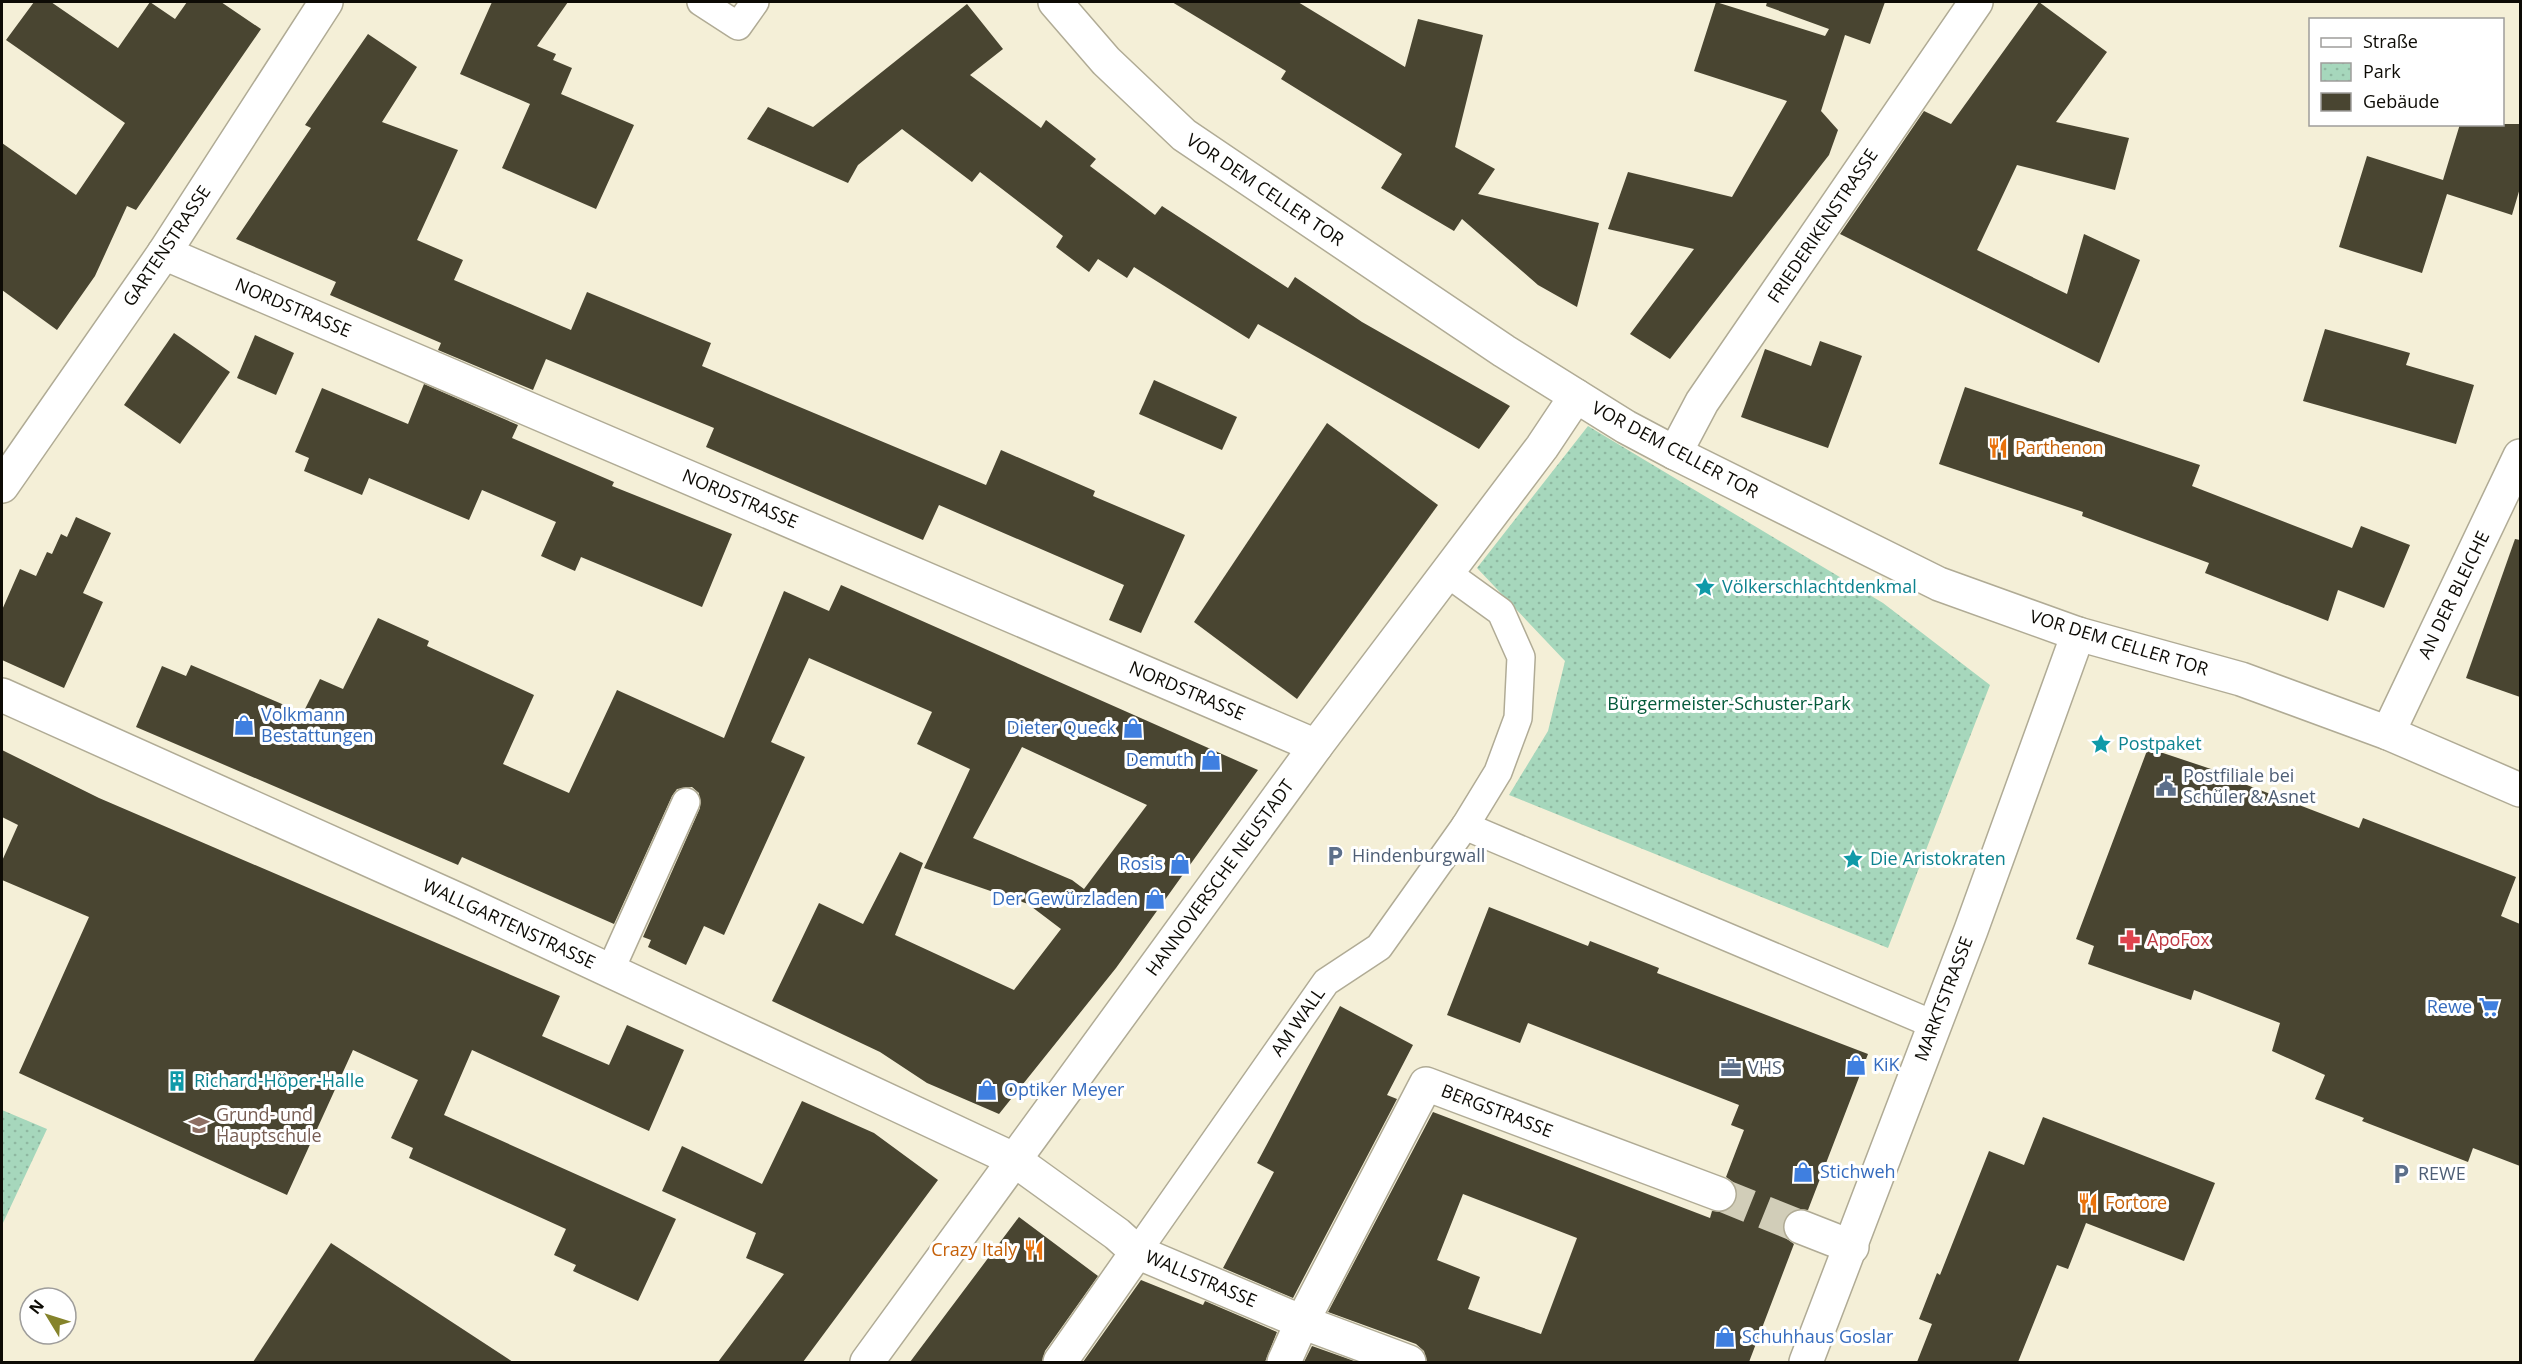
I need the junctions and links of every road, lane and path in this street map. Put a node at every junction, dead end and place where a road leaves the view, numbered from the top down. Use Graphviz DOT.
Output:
graph roads {
  1 [pos="327,2"];
  2 [pos="701,2"];
  3 [pos="755,2"];
  4 [pos="1055,2"];
  5 [pos="1976,2"];
  6 [pos="164,253"];
  7 [pos="1576,396"];
  8 [pos="1676,453"];
  9 [pos="2520,456"];
  10 [pos="2,486"];
  11 [pos="1446,573"];
  12 [pos="2078,634"];
  13 [pos="2,695"];
  14 [pos="2388,733"];
  15 [pos="1316,746"];
  16 [pos="2520,790"];
  17 [pos="686,802"];
  18 [pos="1465,826"];
  19 [pos="610,971"];
  20 [pos="1935,1025"];
  21 [pos="1013,1159"];
  22 [pos="1719,1194"];
  23 [pos="1801,1227"];
  24 [pos="1852,1247"];
  25 [pos="1137,1252"];
  26 [pos="1302,1322"];
  27 [pos="867,1362"];
  28 [pos="1060,1362"];
  29 [pos="1284,1362"];
  30 [pos="1409,1362"];
  31 [pos="1806,1362"];
  1 -- 6 [label="street, GARTENSTRASSE"];
  2 -- 3 [label="lane"];
  4 -- 7 [label="street, VOR DEM CELLER TOR"];
  5 -- 8 [label="street, FRIEDERIKENSTRASSE"];
  6 -- 10 [label="street, GARTENSTRASSE"];
  6 -- 15 [label="street, NORDSTRASSE"];
  7 -- 8 [label="street, VOR DEM CELLER TOR"];
  7 -- 11 [label="street, HANNOVERSCHE NEUSTADT"];
  8 -- 12 [label="street, VOR DEM CELLER TOR"];
  9 -- 14 [label="street, AN DER BLEICHE"];
  11 -- 15 [label="street, HANNOVERSCHE NEUSTADT"];
  11 -- 18 [label="lane, AM WALL"];
  12 -- 14 [label="street, VOR DEM CELLER TOR"];
  12 -- 20 [label="street, MARKTSTRASSE"];
  13 -- 19 [label="street, WALLGARTENSTRASSE"];
  14 -- 16 [label="street, VOR DEM CELLER TOR"];
  15 -- 21 [label="street, HANNOVERSCHE NEUSTADT"];
  17 -- 19 [label="lane"];
  18 -- 20 [label="lane"];
  18 -- 25 [label="lane, AM WALL"];
  19 -- 21 [label="street, WALLGARTENSTRASSE"];
  20 -- 24 [label="street, MARKTSTRASSE"];
  21 -- 25 [label="street, WALLSTRASSE"];
  21 -- 27 [label="street, HANNOVERSCHE NEUSTADT"];
  22 -- 26 [label="street, BERGSTRASSE"];
  23 -- 24 [label="street"];
  24 -- 31 [label="street, MARKTSTRASSE"];
  25 -- 26 [label="street, WALLSTRASSE"];
  25 -- 28 [label="street, AM WALL"];
  26 -- 29 [label="street, BERGSTRASSE"];
  26 -- 30 [label="street, WALLSTRASSE"];
}
